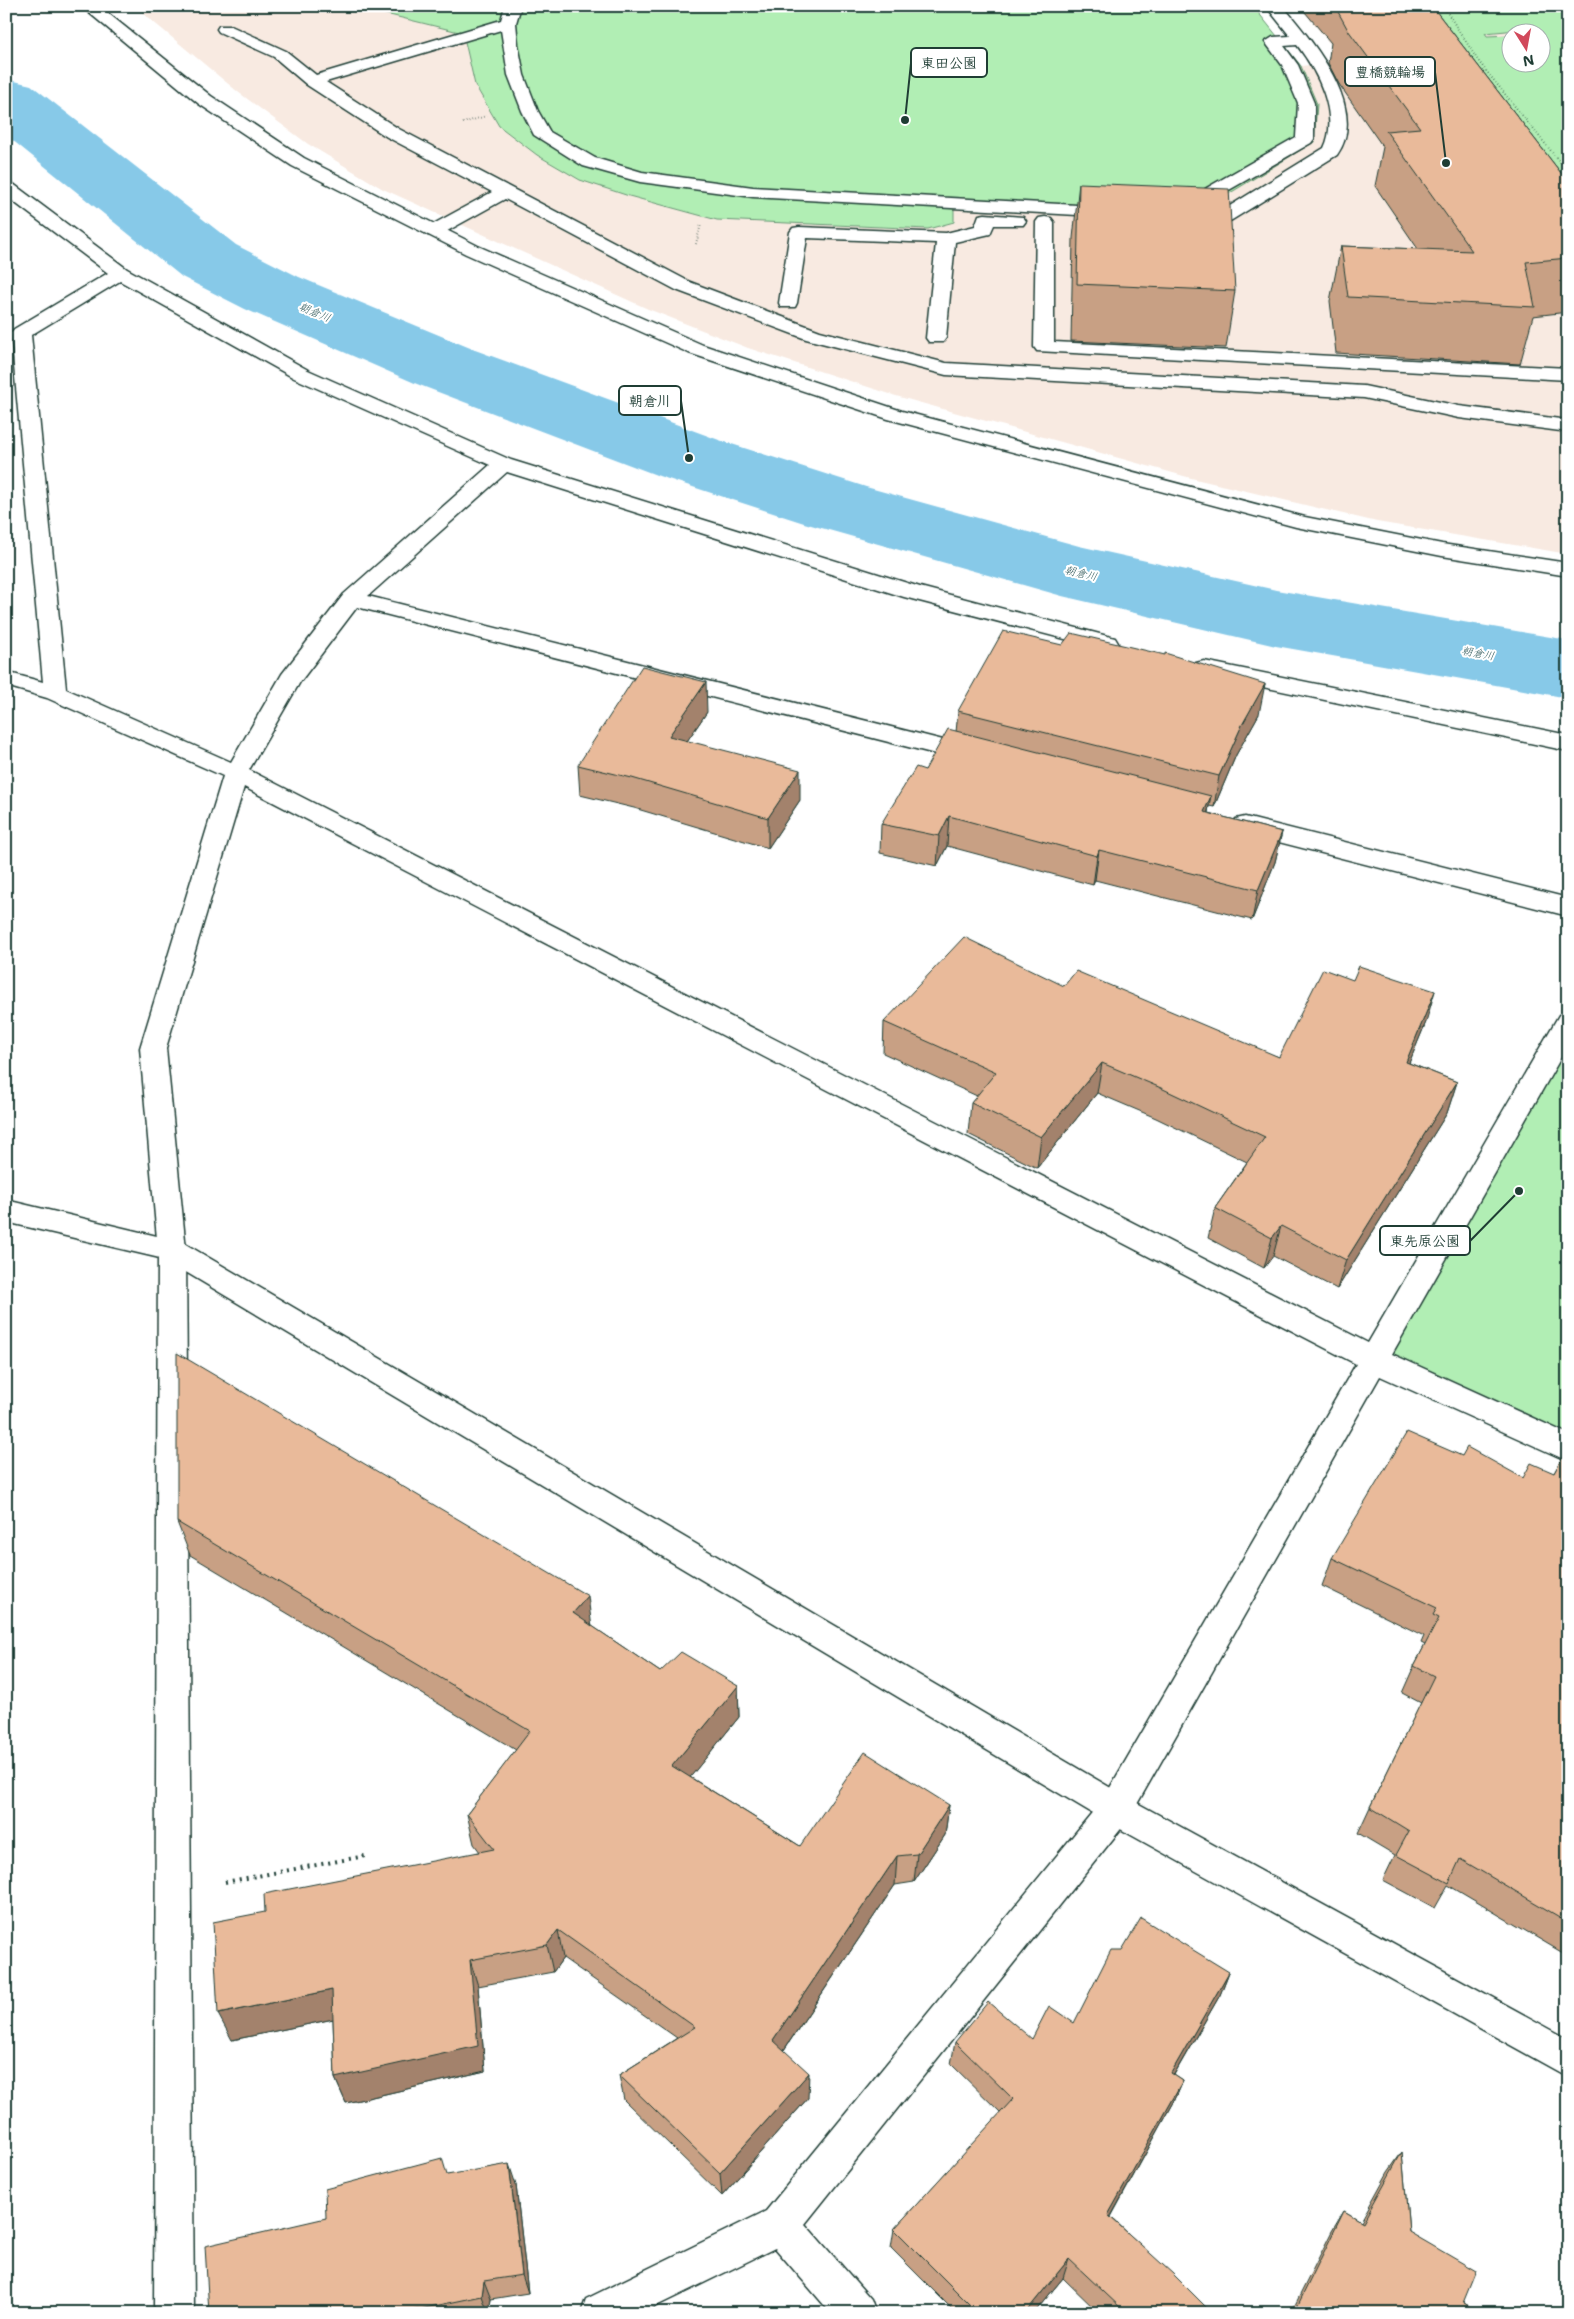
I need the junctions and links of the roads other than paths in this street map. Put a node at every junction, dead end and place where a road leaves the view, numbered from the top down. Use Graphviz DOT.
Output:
graph roads {
  1 [pos="89,6"];
  2 [pos="513,6"];
  3 [pos="1274,6"];
  4 [pos="508,23"];
  5 [pos="225,30"];
  6 [pos="1301,40"];
  7 [pos="313,81"];
  8 [pos="6,187"];
  9 [pos="505,192"];
  10 [pos="1173,210"];
  11 [pos="1045,222"];
  12 [pos="1182,230"];
  13 [pos="434,231"];
  14 [pos="946,238"];
  15 [pos="120,273"];
  16 [pos="788,303"];
  17 [pos="936,338"];
  18 [pos="1568,374"];
  19 [pos="1568,426"];
  20 [pos="504,464"];
  21 [pos="1568,570"];
  22 [pos="352,599"];
  23 [pos="1122,647"];
  24 [pos="1188,664"];
  25 [pos="6,678"];
  26 [pos="54,693"];
  27 [pos="1568,743"];
  28 [pos="997,762"];
  29 [pos="236,773"];
  30 [pos="1219,818"];
  31 [pos="1568,907"];
  32 [pos="1568,1022"];
  33 [pos="6,1211"];
  34 [pos="172,1250"];
  35 [pos="1373,1359"];
  36 [pos="1568,1448"];
  37 [pos="1116,1809"];
  38 [pos="1568,2059"];
  39 [pos="780,2225"];
  40 [pos="174,2313"];
  41 [pos="600,2313"];
  42 [pos="857,2313"];
  1 -- 13 [label="street"];
  2 -- 4 [label="street"];
  3 -- 6 [label="street"];
  4 -- 7 [label="street"];
  4 -- 11 [label="street"];
  5 -- 7 [label="street"];
  6 -- 10 [label="street"];
  6 -- 12 [label="street"];
  7 -- 9 [label="street"];
  8 -- 15 [label="street"];
  9 -- 13 [label="street"];
  9 -- 19 [label="street"];
  11 -- 14 [label="street"];
  11 -- 18 [label="street"];
  13 -- 21 [label="street"];
  14 -- 16 [label="street"];
  14 -- 17 [label="street"];
  15 -- 20 [label="street"];
  15 -- 26 [label="street"];
  20 -- 22 [label="street"];
  20 -- 23 [label="street"];
  22 -- 28 [label="street"];
  22 -- 29 [label="street"];
  24 -- 27 [label="street"];
  25 -- 26 [label="street"];
  26 -- 29 [label="street"];
  29 -- 34 [label="street"];
  29 -- 35 [label="street"];
  30 -- 31 [label="street"];
  32 -- 35 [label="street"];
  33 -- 34 [label="street"];
  34 -- 37 [label="street"];
  34 -- 40 [label="street"];
  35 -- 36 [label="street"];
  35 -- 37 [label="street"];
  37 -- 38 [label="street"];
  37 -- 39 [label="street"];
  39 -- 41 [label="street"];
  39 -- 42 [label="street"];
}
